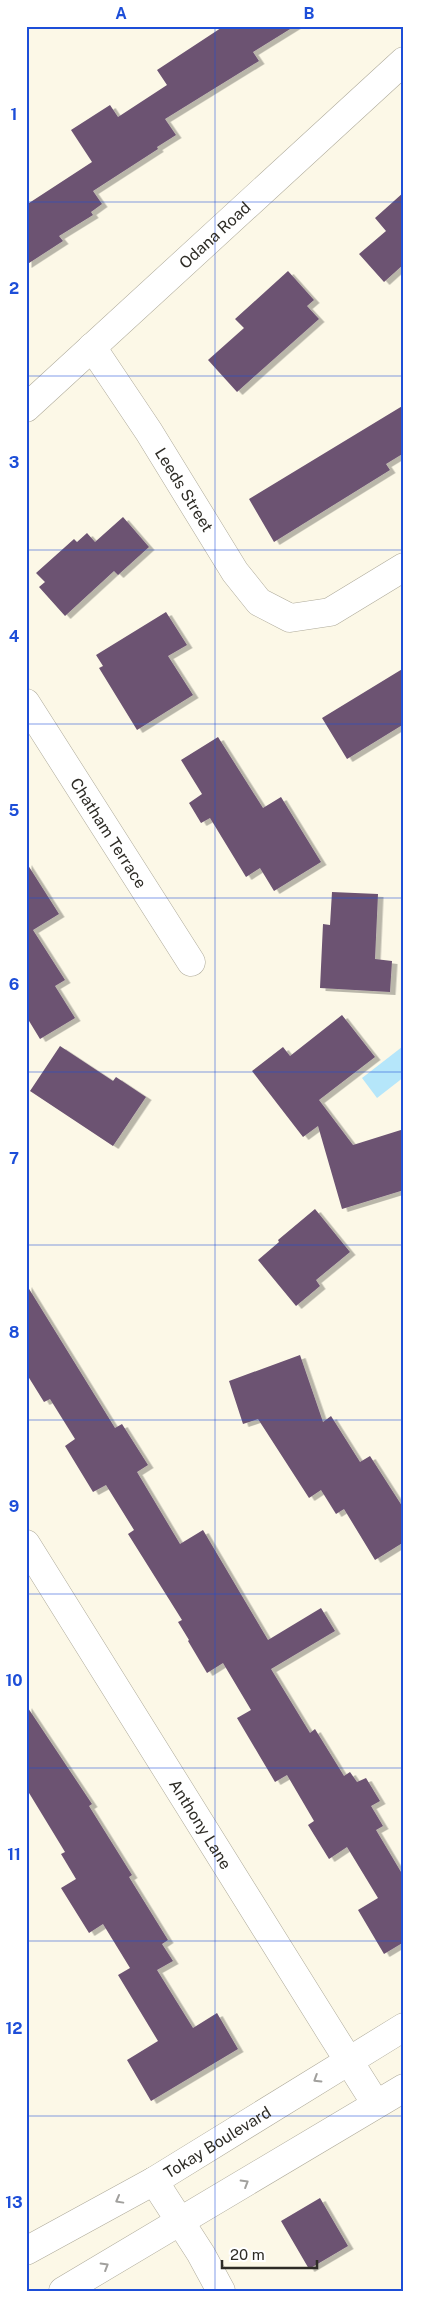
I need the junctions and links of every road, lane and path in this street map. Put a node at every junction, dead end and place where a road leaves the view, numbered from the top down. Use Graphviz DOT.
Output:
graph roads {
  1 [pos="404,61"];
  2 [pos="92,347"];
  3 [pos="26,408"];
  4 [pos="404,567"];
  5 [pos="26,703"];
  6 [pos="190,962"];
  7 [pos="26,1544"];
  8 [pos="404,2027"];
  9 [pos="348,2060"];
  10 [pos="404,2088"];
  11 [pos="376,2104"];
  12 [pos="154,2181"];
  13 [pos="179,2221"];
  14 [pos="26,2251"];
  15 [pos="63,2291"];
  16 [pos="221,2291"];
  1 -- 2 [label="street, Odana Road"];
  2 -- 3 [label="street, Odana Road"];
  2 -- 4 [label="street, Leeds Street"];
  5 -- 6 [label="street, Chatham Terrace"];
  7 -- 9 [label="street, Anthony Lane"];
  8 -- 9 [label="street, Tokay Boulevard"];
  9 -- 11 [label="street, Anthony Lane"];
  9 -- 12 [label="street, Tokay Boulevard, one-way"];
  10 -- 11 [label="street"];
  13 -- 11 [label="street, one-way"];
  12 -- 13 [label="street"];
  12 -- 14 [label="street, Tokay Boulevard, one-way"];
  15 -- 13 [label="street, one-way"];
  13 -- 16 [label="street"];
}
